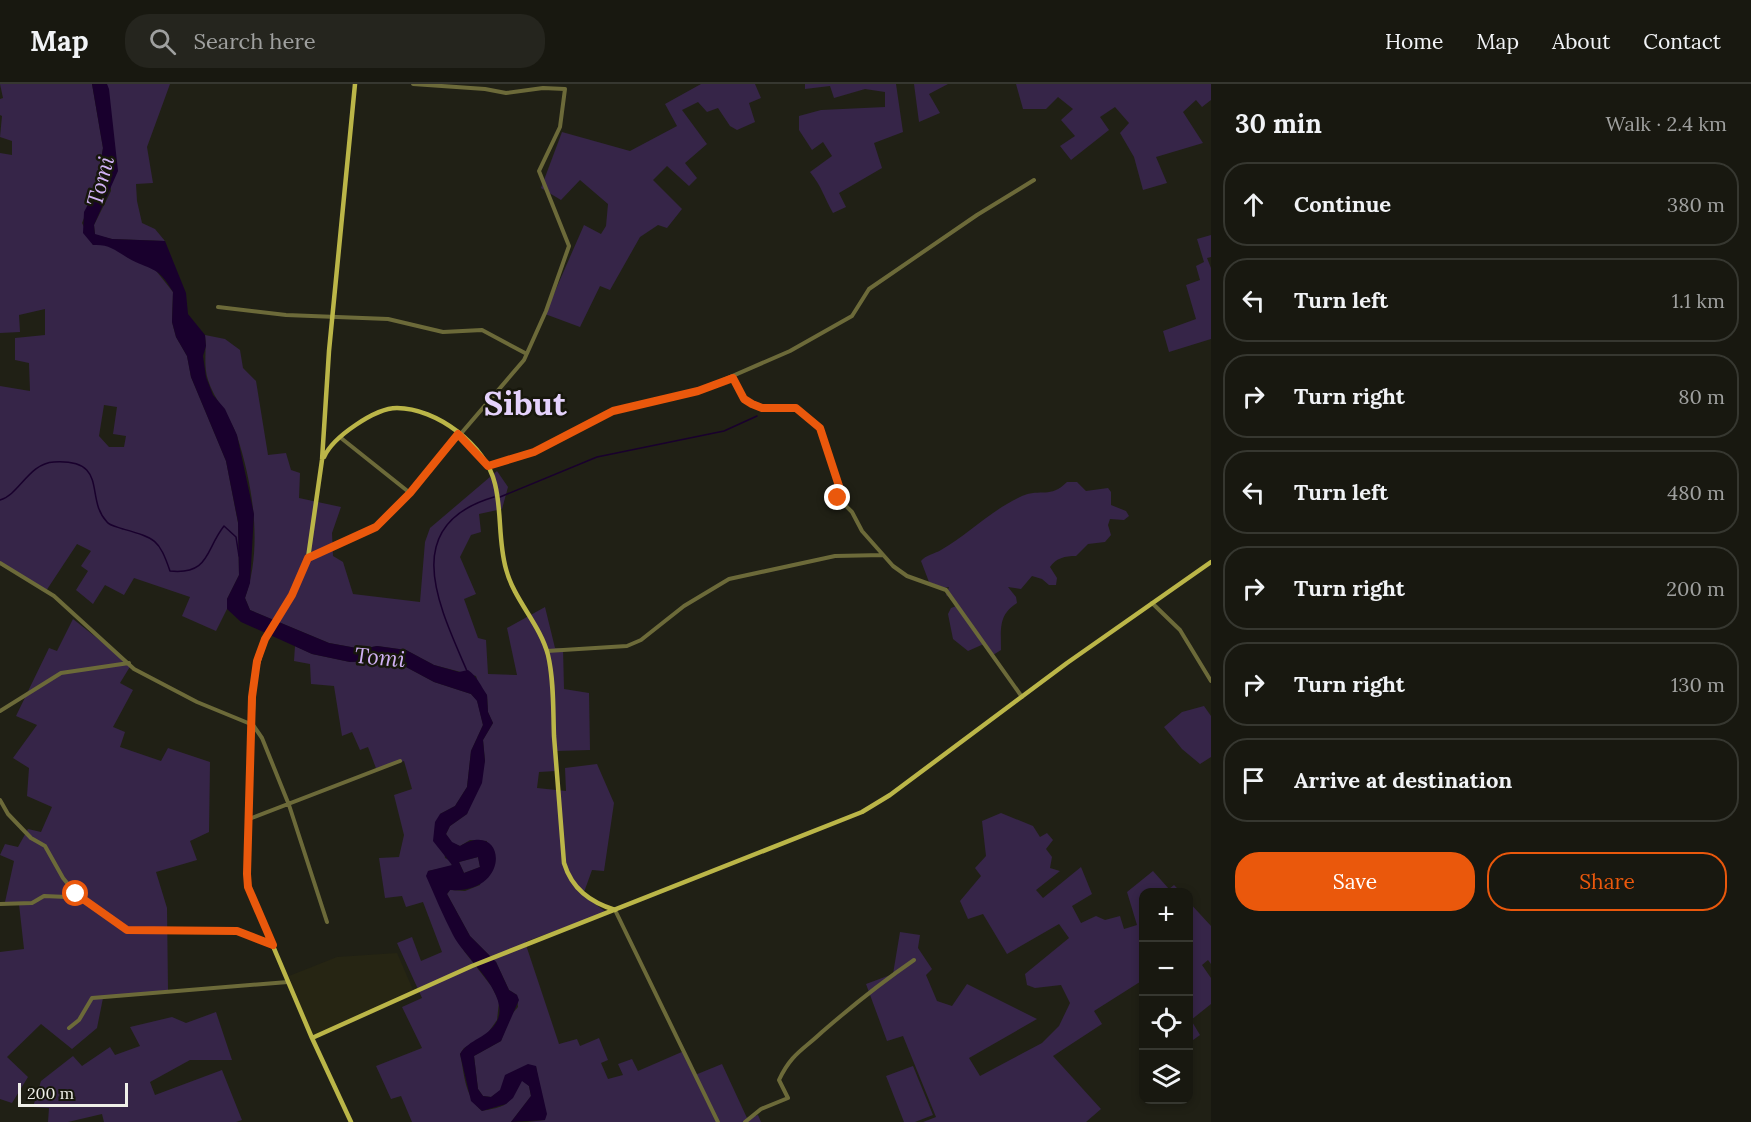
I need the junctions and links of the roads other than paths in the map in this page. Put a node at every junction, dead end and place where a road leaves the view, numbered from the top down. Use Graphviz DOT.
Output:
graph roads {
  1 [pos="355,84"];
  2 [pos="413,84"];
  3 [pos="1034,180"];
  4 [pos="218,307"];
  5 [pos="333,318"];
  6 [pos="525,353"];
  7 [pos="733,378"];
  8 [pos="458,434"];
  9 [pos="341,438"];
  10 [pos="322,460"];
  11 [pos="488,466"];
  12 [pos="410,493"];
  13 [pos="883,555"];
  14 [pos="308,558"];
  15 [pos="1211,562"];
  16 [pos="0,563"];
  17 [pos="1152,603"];
  18 [pos="547,651"];
  19 [pos="129,663"];
  20 [pos="1211,681"];
  21 [pos="1023,697"];
  22 [pos="0,711"];
  23 [pos="253,725"];
  24 [pos="400,761"];
  25 [pos="0,800"];
  26 [pos="289,805"];
  27 [pos="249,819"];
  28 [pos="0,904"];
  29 [pos="96,906"];
  30 [pos="615,910"];
  31 [pos="327,922"];
  32 [pos="273,945"];
  33 [pos="914,960"];
  34 [pos="288,982"];
  35 [pos="69,1028"];
  36 [pos="312,1038"];
  37 [pos="351,1122"];
  38 [pos="718,1122"];
  39 [pos="745,1122"];
  1 -- 5 [label="main road"];
  2 -- 6 [label="street"];
  3 -- 7 [label="street"];
  4 -- 5 [label="street"];
  5 -- 6 [label="street"];
  5 -- 10 [label="main road"];
  6 -- 8 [label="street"];
  7 -- 11 [label="street"];
  7 -- 13 [label="street"];
  8 -- 9 [label="main road"];
  8 -- 11 [label="main road"];
  8 -- 12 [label="street"];
  9 -- 10 [label="main road"];
  9 -- 12 [label="street"];
  10 -- 14 [label="main road"];
  11 -- 18 [label="main road"];
  12 -- 14 [label="street"];
  13 -- 18 [label="street"];
  13 -- 21 [label="street"];
  14 -- 23 [label="main road"];
  15 -- 17 [label="main road"];
  16 -- 19 [label="street"];
  17 -- 20 [label="street"];
  17 -- 21 [label="main road"];
  18 -- 30 [label="main road"];
  19 -- 22 [label="street"];
  19 -- 23 [label="street"];
  21 -- 30 [label="main road"];
  23 -- 26 [label="street"];
  23 -- 27 [label="main road"];
  24 -- 26 [label="street"];
  25 -- 29 [label="street"];
  26 -- 27 [label="street"];
  26 -- 31 [label="street"];
  27 -- 32 [label="main road"];
  28 -- 29 [label="street"];
  29 -- 32 [label="street"];
  30 -- 36 [label="main road"];
  30 -- 38 [label="street"];
  32 -- 34 [label="main road"];
  33 -- 39 [label="street"];
  34 -- 35 [label="street"];
  34 -- 36 [label="main road"];
  36 -- 37 [label="main road"];
}
